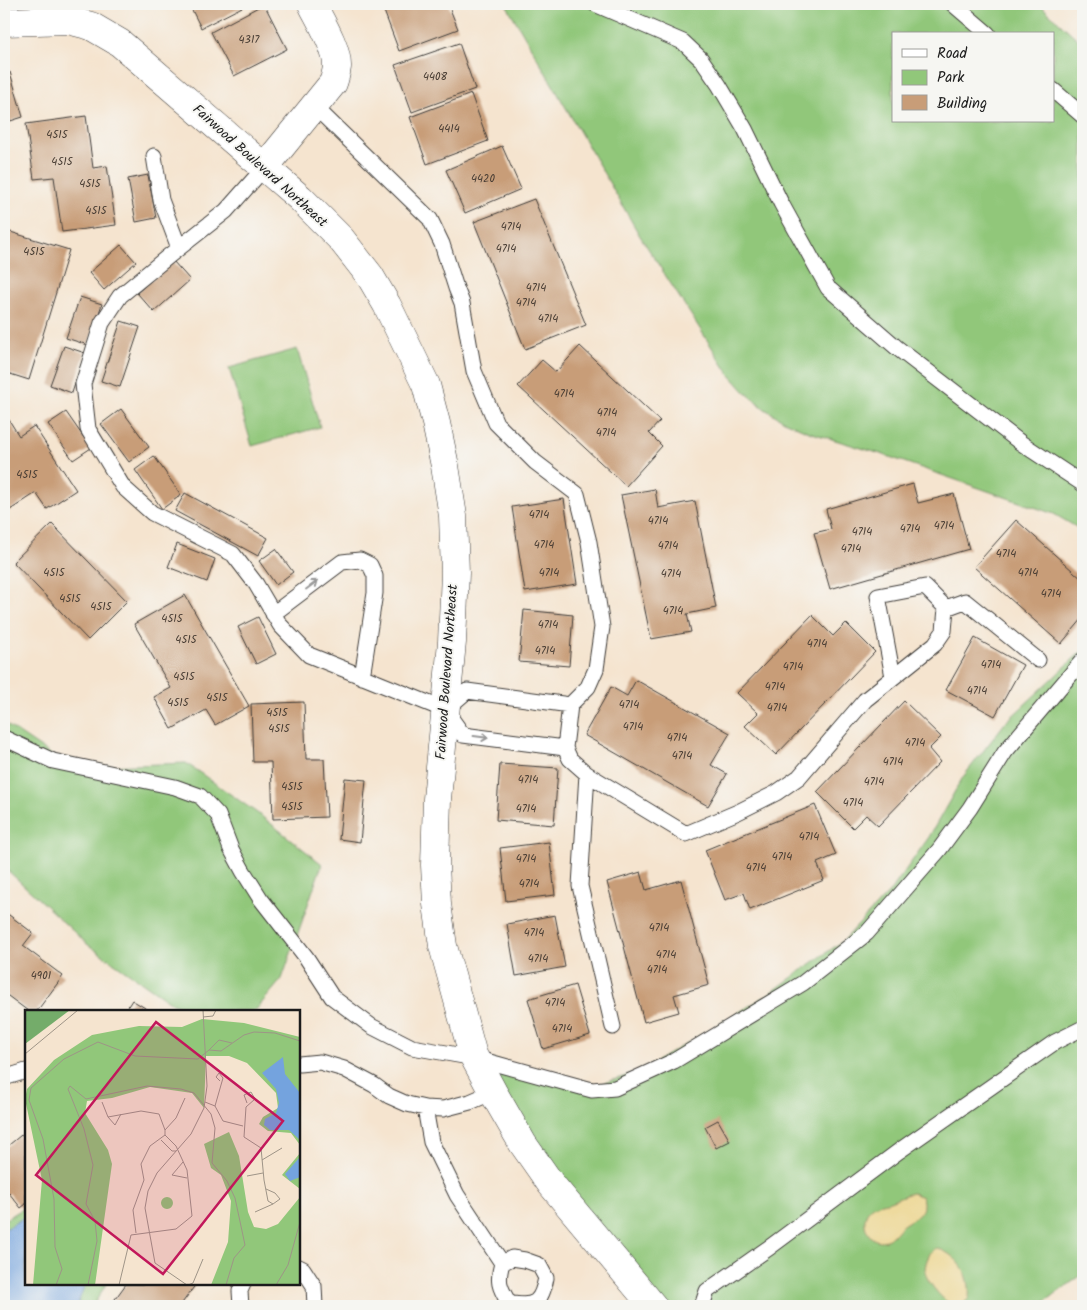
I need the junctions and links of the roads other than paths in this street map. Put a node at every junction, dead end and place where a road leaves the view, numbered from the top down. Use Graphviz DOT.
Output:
graph roads {
  1 [pos="312,4"];
  2 [pos="595,4"];
  3 [pos="953,4"];
  4 [pos="4,22"];
  5 [pos="986,32"];
  6 [pos="1054,91"];
  7 [pos="314,106"];
  8 [pos="1083,116"];
  9 [pos="154,156"];
  10 [pos="264,168"];
  11 [pos="179,248"];
  12 [pos="1083,484"];
  13 [pos="946,608"];
  14 [pos="274,614"];
  15 [pos="1038,660"];
  16 [pos="1083,660"];
  17 [pos="362,676"];
  18 [pos="893,677"];
  19 [pos="570,705"];
  20 [pos="445,710"];
  21 [pos="4,738"];
  22 [pos="565,748"];
  23 [pos="587,774"];
  24 [pos="613,1027"];
  25 [pos="1083,1028"];
  26 [pos="475,1058"];
  27 [pos="300,1064"];
  28 [pos="25,1071"];
  29 [pos="4,1073"];
  30 [pos="493,1092"];
  31 [pos="425,1108"];
  32 [pos="502,1263"];
  33 [pos="300,1268"];
  34 [pos="242,1285"];
  35 [pos="241,1306"];
  36 [pos="316,1306"];
  37 [pos="653,1306"];
  38 [pos="702,1306"];
  1 -- 7 [label="street"];
  2 -- 12 [label="lane"];
  3 -- 5 [label="lane"];
  4 -- 10 [label="street, Fairwood Boulevard Northeast"];
  6 -- 8 [label="lane"];
  7 -- 10 [label="street"];
  7 -- 19 [label="lane"];
  9 -- 11 [label="lane"];
  10 -- 11 [label="lane"];
  10 -- 20 [label="street, Fairwood Boulevard Northeast"];
  11 -- 14 [label="lane"];
  13 -- 15 [label="lane"];
  13 -- 18 [label="lane"];
  13 -- 18 [label="lane"];
  14 -- 17 [label="lane"];
  14 -- 17 [label="lane, one-way"];
  16 -- 26 [label="lane"];
  17 -- 20 [label="lane"];
  18 -- 23 [label="lane"];
  19 -- 20 [label="lane"];
  19 -- 22 [label="lane"];
  20 -- 22 [label="lane, one-way"];
  20 -- 26 [label="street, Fairwood Boulevard Northeast"];
  21 -- 26 [label="lane"];
  22 -- 23 [label="lane"];
  23 -- 24 [label="lane"];
  25 -- 38 [label="lane"];
  26 -- 30 [label="street, Fairwood Boulevard Northeast"];
  27 -- 31 [label="lane"];
  28 -- 29 [label="lane"];
  30 -- 31 [label="lane"];
  30 -- 37 [label="street, Fairwood Boulevard Northeast"];
  31 -- 32 [label="lane"];
  33 -- 36 [label="lane"];
  34 -- 35 [label="lane"];
}
